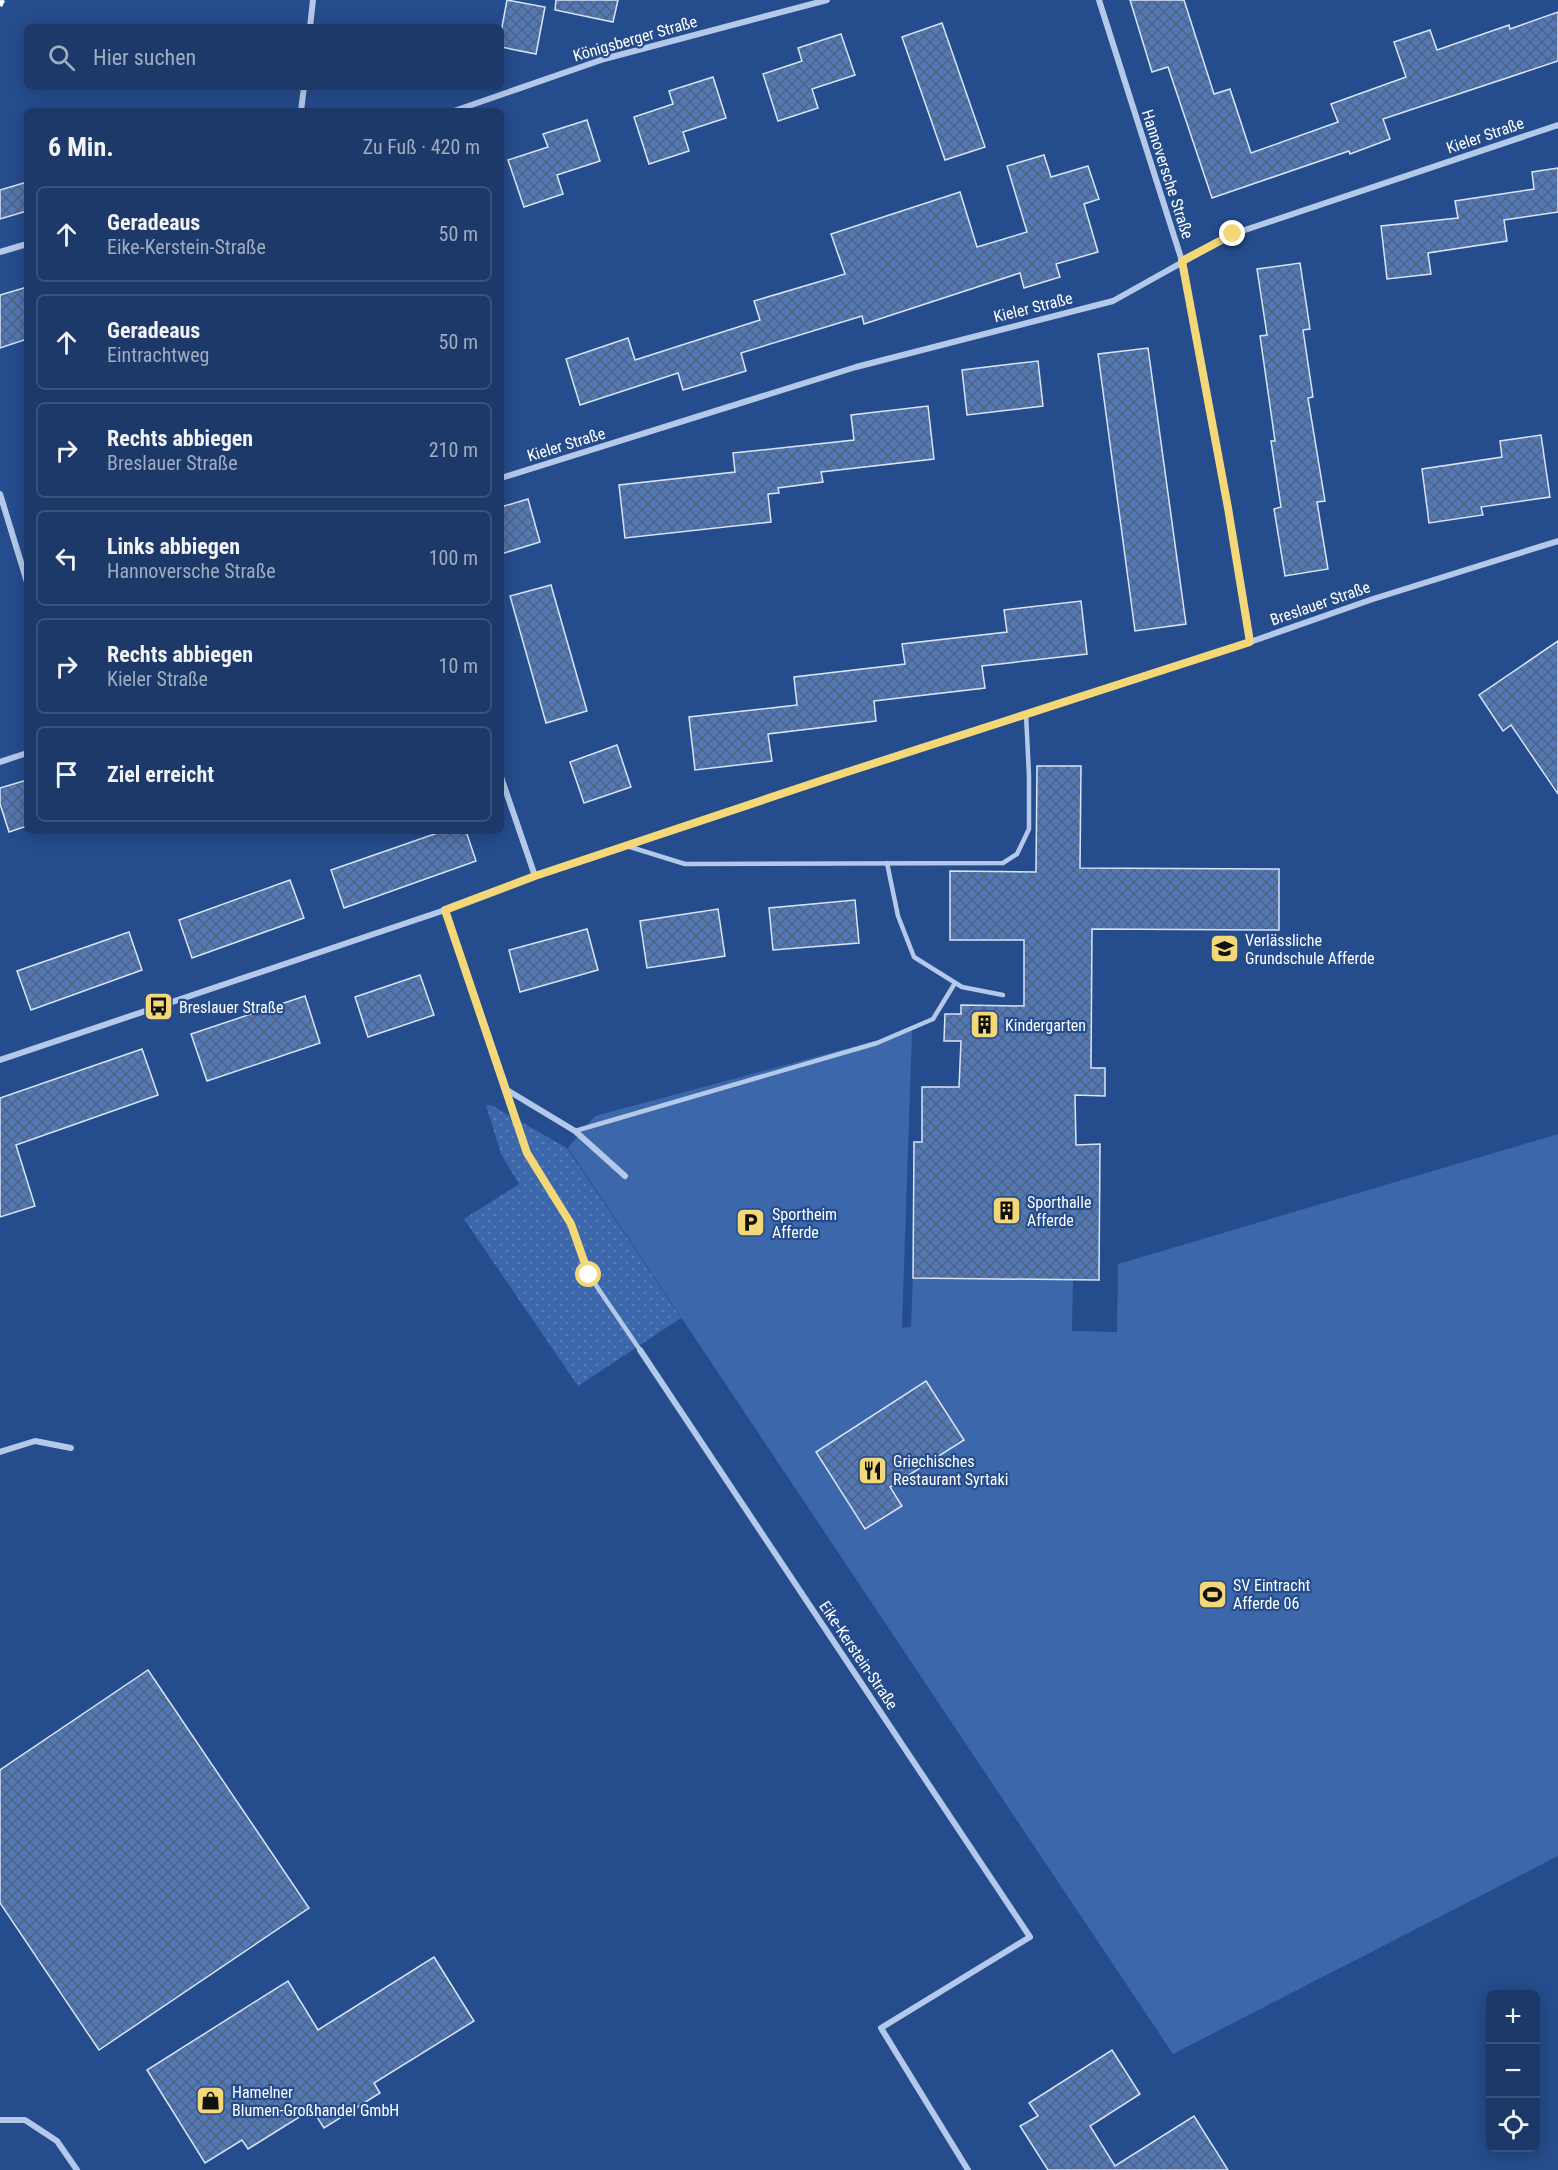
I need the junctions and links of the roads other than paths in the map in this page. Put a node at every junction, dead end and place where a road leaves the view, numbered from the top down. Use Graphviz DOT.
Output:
graph roads {
  1 [pos="313,0"];
  2 [pos="827,0"];
  3 [pos="1099,0"];
  4 [pos="310,24"];
  5 [pos="304,90"];
  6 [pos="301,108"];
  7 [pos="463,108"];
  8 [pos="1558,125"];
  9 [pos="24,245"];
  10 [pos="0,252"];
  11 [pos="1182,261"];
  12 [pos="504,477"];
  13 [pos="0,494"];
  14 [pos="1558,541"];
  15 [pos="24,572"];
  16 [pos="1250,642"];
  17 [pos="1026,714"];
  18 [pos="24,754"];
  19 [pos="0,762"];
  20 [pos="504,786"];
  21 [pos="627,846"];
  22 [pos="887,863"];
  23 [pos="535,876"];
  24 [pos="445,910"];
  25 [pos="955,983"];
  26 [pos="1003,995"];
  27 [pos="0,1060"];
  28 [pos="507,1090"];
  29 [pos="575,1131"];
  30 [pos="624,1176"];
  31 [pos="640,1350"];
  32 [pos="71,1448"];
  33 [pos="0,1452"];
  34 [pos="0,2120"];
  35 [pos="77,2170"];
  36 [pos="968,2170"];
  1 -- 4 [label="street"];
  2 -- 7 [label="street, Königsberger Straße"];
  3 -- 11 [label="street, Hannoversche Straße"];
  5 -- 6 [label="street"];
  8 -- 11 [label="street, Kieler Straße"];
  9 -- 10 [label="street"];
  11 -- 12 [label="street, Kieler Straße"];
  11 -- 16 [label="street, Hannoversche Straße"];
  13 -- 15 [label="street"];
  14 -- 16 [label="street, Breslauer Straße"];
  16 -- 17 [label="street, Breslauer Straße"];
  17 -- 21 [label="street, Breslauer Straße"];
  17 -- 22 [label="lane"];
  18 -- 19 [label="street"];
  20 -- 23 [label="street"];
  21 -- 22 [label="lane"];
  21 -- 23 [label="street, Breslauer Straße"];
  22 -- 25 [label="lane"];
  23 -- 24 [label="street, Breslauer Straße"];
  24 -- 27 [label="street, Breslauer Straße"];
  24 -- 28 [label="street"];
  25 -- 26 [label="lane"];
  25 -- 29 [label="lane"];
  28 -- 29 [label="street"];
  28 -- 31 [label="lane, Eike-Kerstein-Straße"];
  29 -- 30 [label="street"];
  31 -- 36 [label="street, Eike-Kerstein-Straße"];
  32 -- 33 [label="street"];
  34 -- 35 [label="street"];
}
